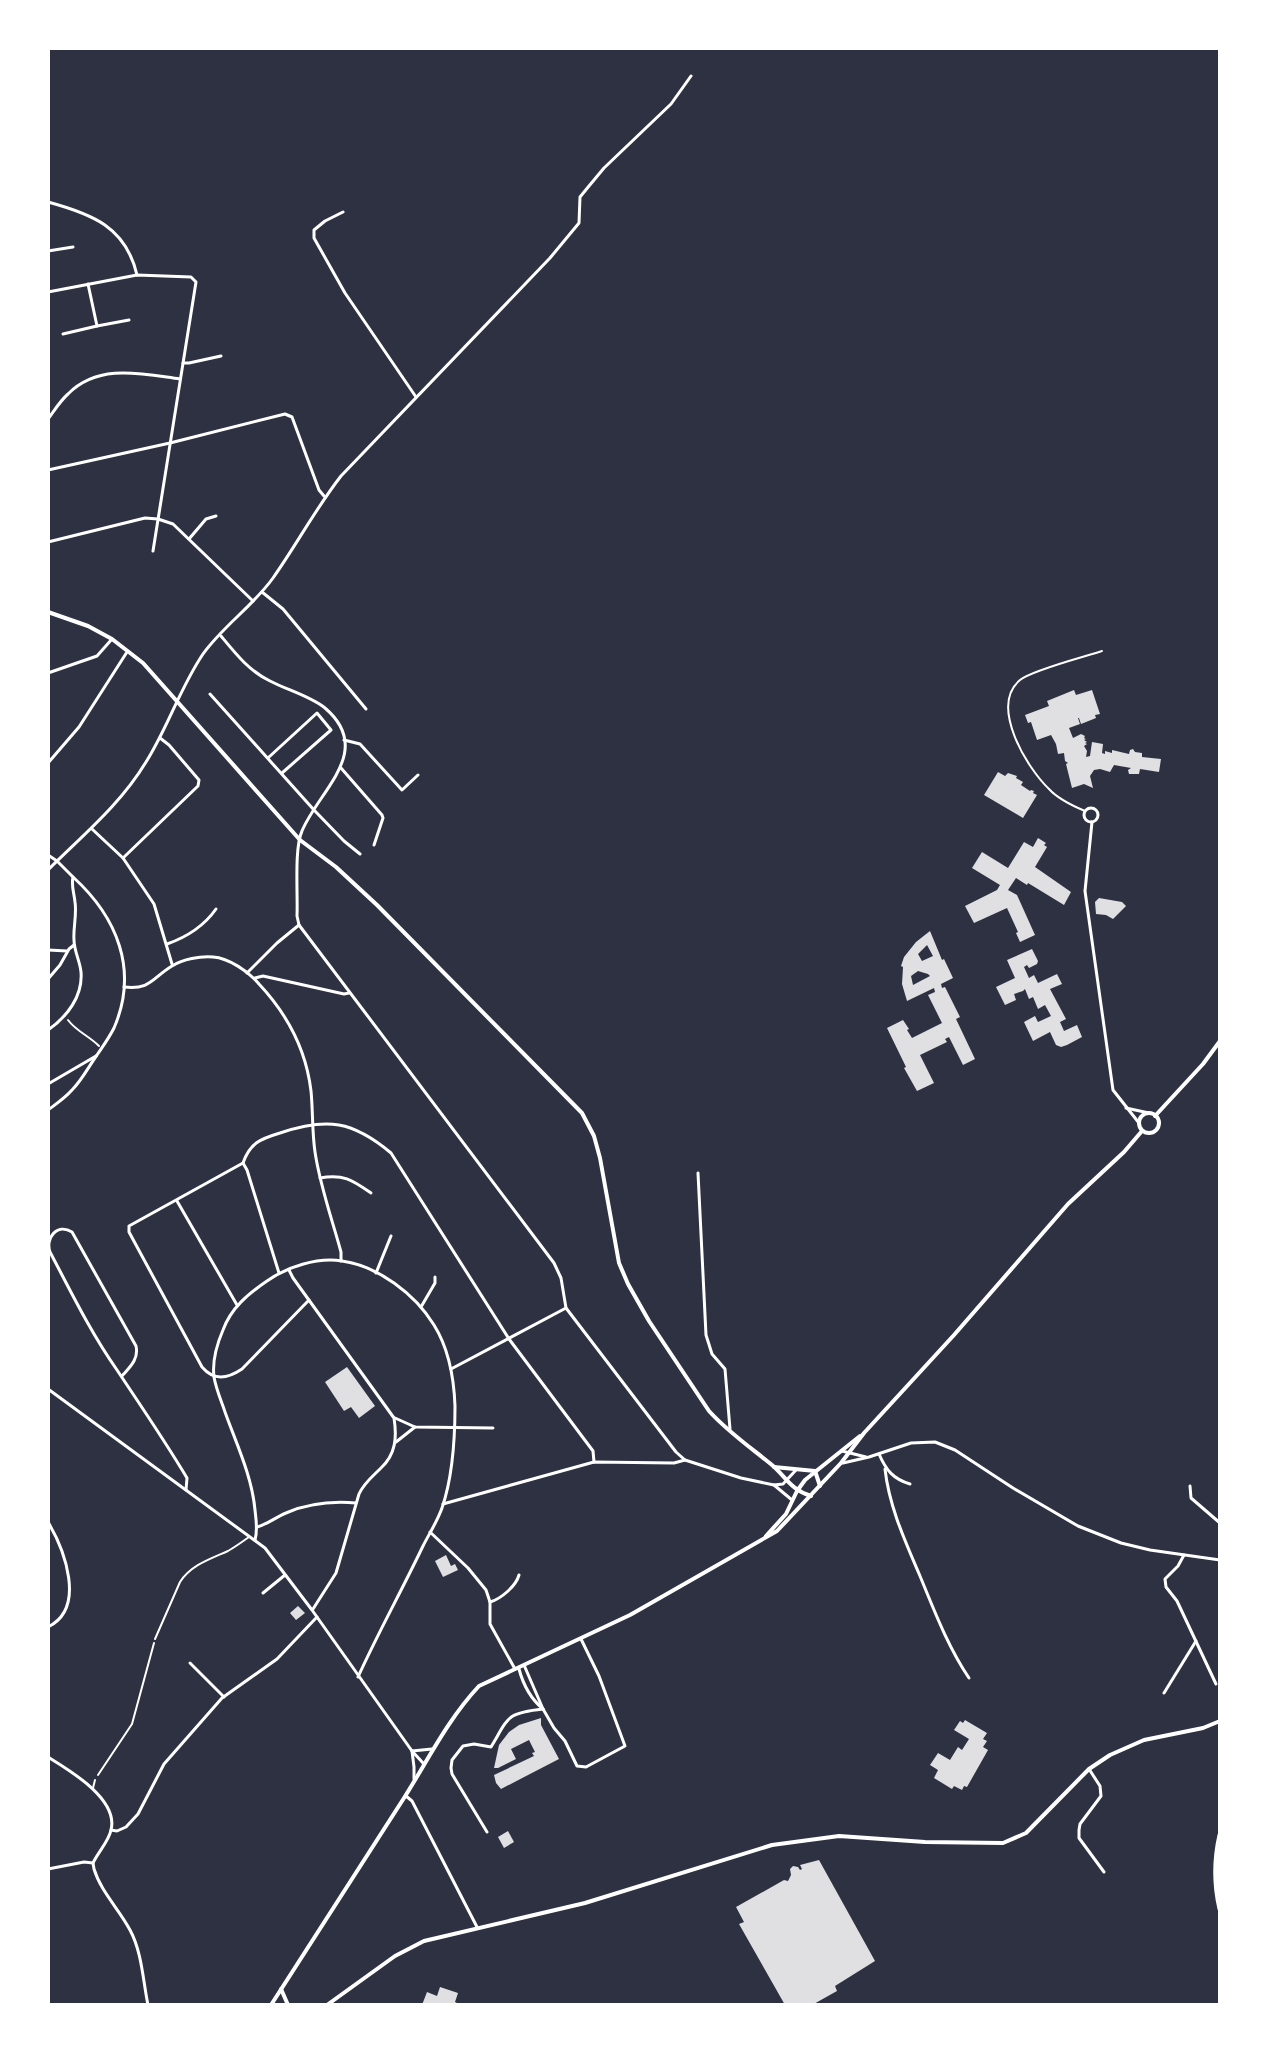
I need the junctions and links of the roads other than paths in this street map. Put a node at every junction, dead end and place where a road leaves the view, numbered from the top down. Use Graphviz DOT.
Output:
graph roads {
  1 [pos="691,76"];
  2 [pos="48,202"];
  3 [pos="343,212"];
  4 [pos="73,247"];
  5 [pos="48,251"];
  6 [pos="137,275"];
  7 [pos="88,284"];
  8 [pos="48,292"];
  9 [pos="129,320"];
  10 [pos="97,326"];
  11 [pos="63,334"];
  12 [pos="221,356"];
  13 [pos="183,363"];
  14 [pos="180,379"];
  15 [pos="416,397"];
  16 [pos="48,419"];
  17 [pos="170,443"];
  18 [pos="48,470"];
  19 [pos="325,497"];
  20 [pos="216,516"];
  21 [pos="158,519"];
  22 [pos="189,539"];
  23 [pos="48,542"];
  24 [pos="153,551"];
  25 [pos="262,592"];
  26 [pos="253,602"];
  27 [pos="48,612"];
  28 [pos="220,635"];
  29 [pos="112,639"];
  30 [pos="128,650"];
  31 [pos="1102,651"];
  32 [pos="48,673"];
  33 [pos="210,694"];
  34 [pos="178,701"];
  35 [pos="366,709"];
  36 [pos="160,738"];
  37 [pos="344,740"];
  38 [pos="268,758"];
  39 [pos="48,763"];
  40 [pos="341,768"];
  41 [pos="282,773"];
  42 [pos="418,775"];
  43 [pos="314,810"];
  44 [pos="1085,811"];
  45 [pos="1092,822"];
  46 [pos="92,829"];
  47 [pos="300,840"];
  48 [pos="374,845"];
  49 [pos="360,854"];
  50 [pos="48,855"];
  51 [pos="123,858"];
  52 [pos="57,861"];
  53 [pos="48,870"];
  54 [pos="73,877"];
  55 [pos="216,909"];
  56 [pos="299,925"];
  57 [pos="167,944"];
  58 [pos="74,945"];
  59 [pos="48,950"];
  60 [pos="67,951"];
  61 [pos="172,966"];
  62 [pos="247,973"];
  63 [pos="255,978"];
  64 [pos="48,979"];
  65 [pos="124,987"];
  66 [pos="350,992"];
  67 [pos="48,1030"];
  68 [pos="1220,1041"];
  69 [pos="96,1056"];
  70 [pos="48,1084"];
  71 [pos="1126,1108"];
  72 [pos="48,1110"];
  73 [pos="1149,1113"];
  74 [pos="1155,1116"];
  75 [pos="313,1123"];
  76 [pos="1139,1123"];
  77 [pos="1142,1131"];
  78 [pos="243,1163"];
  79 [pos="698,1173"];
  80 [pos="320,1178"];
  81 [pos="371,1193"];
  82 [pos="177,1201"];
  83 [pos="391,1236"];
  84 [pos="341,1261"];
  85 [pos="289,1270"];
  86 [pos="280,1273"];
  87 [pos="376,1273"];
  88 [pos="435,1277"];
  89 [pos="309,1300"];
  90 [pos="237,1305"];
  91 [pos="421,1307"];
  92 [pos="566,1308"];
  93 [pos="509,1339"];
  94 [pos="451,1369"];
  95 [pos="122,1376"];
  96 [pos="214,1378"];
  97 [pos="48,1389"];
  98 [pos="394,1418"];
  99 [pos="415,1427"];
  100 [pos="454,1428"];
  101 [pos="493,1428"];
  102 [pos="730,1433"];
  103 [pos="864,1433"];
  104 [pos="395,1443"];
  105 [pos="841,1451"];
  106 [pos="849,1453"];
  107 [pos="879,1454"];
  108 [pos="869,1457"];
  109 [pos="685,1460"];
  110 [pos="594,1462"];
  111 [pos="841,1463"];
  112 [pos="774,1467"];
  113 [pos="885,1469"];
  114 [pos="796,1470"];
  115 [pos="815,1471"];
  116 [pos="786,1481"];
  117 [pos="910,1484"];
  118 [pos="774,1485"];
  119 [pos="820,1486"];
  120 [pos="1190,1486"];
  121 [pos="186,1490"];
  122 [pos="797,1491"];
  123 [pos="811,1496"];
  124 [pos="792,1500"];
  125 [pos="356,1503"];
  126 [pos="443,1504"];
  127 [pos="48,1522"];
  128 [pos="1220,1523"];
  129 [pos="257,1527"];
  130 [pos="430,1532"];
  131 [pos="250,1537"];
  132 [pos="255,1540"];
  133 [pos="758,1543"];
  134 [pos="1184,1555"];
  135 [pos="1220,1560"];
  136 [pos="286,1574"];
  137 [pos="519,1575"];
  138 [pos="263,1593"];
  139 [pos="490,1602"];
  140 [pos="312,1610"];
  141 [pos="317,1617"];
  142 [pos="48,1627"];
  143 [pos="581,1638"];
  144 [pos="155,1639"];
  145 [pos="1196,1641"];
  146 [pos="190,1663"];
  147 [pos="519,1667"];
  148 [pos="358,1677"];
  149 [pos="969,1678"];
  150 [pos="1216,1684"];
  151 [pos="1164,1693"];
  152 [pos="224,1697"];
  153 [pos="543,1709"];
  154 [pos="1220,1721"];
  155 [pos="434,1749"];
  156 [pos="412,1751"];
  157 [pos="48,1757"];
  158 [pos="424,1764"];
  159 [pos="1089,1769"];
  160 [pos="95,1780"];
  161 [pos="413,1784"];
  162 [pos="92,1789"];
  163 [pos="406,1796"];
  164 [pos="111,1830"];
  165 [pos="487,1832"];
  166 [pos="1220,1835"];
  167 [pos="93,1863"];
  168 [pos="48,1869"];
  169 [pos="1104,1872"];
  170 [pos="1220,1909"];
  171 [pos="477,1927"];
  172 [pos="281,1989"];
  173 [pos="148,2005"];
  174 [pos="271,2005"];
  175 [pos="288,2005"];
  176 [pos="327,2005"];
  1 -- 15 [label="street"];
  2 -- 6 [label="street"];
  3 -- 15 [label="street"];
  4 -- 5 [label="street"];
  6 -- 7 [label="street"];
  6 -- 13 [label="street"];
  7 -- 8 [label="street"];
  7 -- 10 [label="street"];
  9 -- 10 [label="street"];
  10 -- 11 [label="street"];
  12 -- 13 [label="street"];
  13 -- 14 [label="street"];
  14 -- 16 [label="street"];
  14 -- 17 [label="street"];
  15 -- 19 [label="street"];
  17 -- 18 [label="street"];
  17 -- 19 [label="street"];
  17 -- 21 [label="street"];
  19 -- 25 [label="street"];
  20 -- 22 [label="street"];
  21 -- 22 [label="street"];
  21 -- 23 [label="street"];
  21 -- 24 [label="street"];
  22 -- 26 [label="street"];
  25 -- 26 [label="street"];
  25 -- 35 [label="street"];
  26 -- 28 [label="street"];
  27 -- 29 [label="street"];
  28 -- 34 [label="street"];
  28 -- 37 [label="street"];
  29 -- 30 [label="street"];
  29 -- 32 [label="street"];
  30 -- 34 [label="street"];
  30 -- 39 [label="street"];
  31 -- 44 [label="lane"];
  33 -- 38 [label="street"];
  34 -- 36 [label="street"];
  34 -- 47 [label="street"];
  36 -- 46 [label="street"];
  36 -- 51 [label="street"];
  37 -- 40 [label="street"];
  37 -- 42 [label="street"];
  38 -- 41 [label="street"];
  38 -- 41 [label="street"];
  40 -- 43 [label="street"];
  40 -- 48 [label="street"];
  41 -- 43 [label="street"];
  43 -- 47 [label="street"];
  43 -- 49 [label="street"];
  44 -- 45 [label="street"];
  44 -- 45 [label="street"];
  45 -- 71 [label="street"];
  46 -- 51 [label="street"];
  46 -- 52 [label="street"];
  47 -- 56 [label="street"];
  47 -- 102 [label="street"];
  50 -- 52 [label="street"];
  51 -- 57 [label="street"];
  52 -- 53 [label="street"];
  52 -- 54 [label="street"];
  54 -- 58 [label="street"];
  54 -- 65 [label="street"];
  55 -- 57 [label="street"];
  56 -- 62 [label="street"];
  56 -- 66 [label="street"];
  57 -- 61 [label="street"];
  58 -- 60 [label="street"];
  58 -- 67 [label="street"];
  59 -- 60 [label="street"];
  60 -- 64 [label="street"];
  61 -- 62 [label="street"];
  61 -- 65 [label="street"];
  62 -- 63 [label="street"];
  63 -- 66 [label="street"];
  63 -- 75 [label="street"];
  65 -- 69 [label="street"];
  66 -- 92 [label="street"];
  68 -- 74 [label="street"];
  69 -- 70 [label="street"];
  69 -- 72 [label="street"];
  71 -- 73 [label="street"];
  71 -- 76 [label="street"];
  73 -- 74 [label="street"];
  73 -- 76 [label="street"];
  74 -- 77 [label="street"];
  75 -- 78 [label="street"];
  75 -- 80 [label="street"];
  75 -- 93 [label="street"];
  76 -- 77 [label="street"];
  77 -- 103 [label="street"];
  78 -- 82 [label="street"];
  78 -- 86 [label="street"];
  79 -- 102 [label="street"];
  80 -- 81 [label="street"];
  80 -- 84 [label="street"];
  82 -- 90 [label="street"];
  82 -- 96 [label="street"];
  83 -- 87 [label="street"];
  84 -- 85 [label="street"];
  84 -- 87 [label="street"];
  85 -- 86 [label="street"];
  85 -- 89 [label="street"];
  86 -- 90 [label="street"];
  87 -- 91 [label="street"];
  88 -- 91 [label="street"];
  89 -- 96 [label="street"];
  89 -- 98 [label="street"];
  90 -- 96 [label="street"];
  91 -- 94 [label="street"];
  92 -- 93 [label="street"];
  92 -- 109 [label="street"];
  93 -- 94 [label="street"];
  93 -- 110 [label="street"];
  94 -- 100 [label="street"];
  95 -- 95 [label="street"];
  95 -- 121 [label="street"];
  96 -- 129 [label="street"];
  97 -- 121 [label="street"];
  98 -- 99 [label="street"];
  98 -- 104 [label="street"];
  99 -- 100 [label="street"];
  99 -- 104 [label="street"];
  100 -- 101 [label="street"];
  100 -- 126 [label="street"];
  102 -- 112 [label="street"];
  103 -- 105 [label="street"];
  103 -- 106 [label="street"];
  104 -- 125 [label="street"];
  105 -- 106 [label="street"];
  105 -- 115 [label="street"];
  106 -- 108 [label="street"];
  106 -- 111 [label="street"];
  107 -- 108 [label="street"];
  107 -- 113 [label="street"];
  107 -- 134 [label="street"];
  108 -- 111 [label="street"];
  109 -- 110 [label="street"];
  109 -- 118 [label="street"];
  110 -- 126 [label="street"];
  111 -- 119 [label="street"];
  112 -- 114 [label="street"];
  112 -- 116 [label="street"];
  113 -- 117 [label="street"];
  113 -- 149 [label="street"];
  114 -- 115 [label="street"];
  114 -- 116 [label="street"];
  115 -- 119 [label="street"];
  115 -- 122 [label="street"];
  116 -- 118 [label="street"];
  116 -- 122 [label="street"];
  118 -- 124 [label="street"];
  119 -- 123 [label="street"];
  120 -- 128 [label="street"];
  121 -- 131 [label="street"];
  122 -- 123 [label="street"];
  122 -- 124 [label="street"];
  123 -- 133 [label="street"];
  124 -- 133 [label="street"];
  125 -- 129 [label="street"];
  125 -- 140 [label="street"];
  126 -- 130 [label="street"];
  127 -- 142 [label="street"];
  129 -- 132 [label="street"];
  130 -- 139 [label="street"];
  130 -- 148 [label="street"];
  131 -- 132 [label="street"];
  131 -- 144 [label="lane"];
  132 -- 136 [label="street"];
  133 -- 143 [label="street"];
  134 -- 135 [label="street"];
  134 -- 145 [label="street"];
  136 -- 138 [label="street"];
  136 -- 140 [label="street"];
  137 -- 139 [label="street"];
  139 -- 147 [label="street"];
  140 -- 141 [label="street"];
  141 -- 148 [label="street"];
  141 -- 152 [label="street"];
  143 -- 147 [label="street"];
  143 -- 153 [label="street"];
  145 -- 150 [label="street"];
  145 -- 151 [label="street"];
  146 -- 152 [label="street"];
  147 -- 153 [label="street"];
  147 -- 153 [label="street"];
  147 -- 155 [label="street"];
  148 -- 156 [label="street"];
  152 -- 164 [label="street"];
  153 -- 165 [label="street"];
  154 -- 159 [label="street"];
  155 -- 156 [label="street"];
  155 -- 158 [label="street"];
  156 -- 158 [label="street"];
  156 -- 161 [label="street"];
  157 -- 162 [label="street"];
  158 -- 161 [label="street"];
  159 -- 169 [label="street"];
  159 -- 171 [label="street"];
  160 -- 162 [label="lane"];
  161 -- 163 [label="street"];
  162 -- 164 [label="street"];
  163 -- 171 [label="street"];
  163 -- 172 [label="street"];
  164 -- 167 [label="street"];
  166 -- 170 [label="main road"];
  167 -- 168 [label="street"];
  167 -- 173 [label="street"];
  171 -- 176 [label="street"];
  172 -- 174 [label="street"];
  172 -- 175 [label="street"];
}
